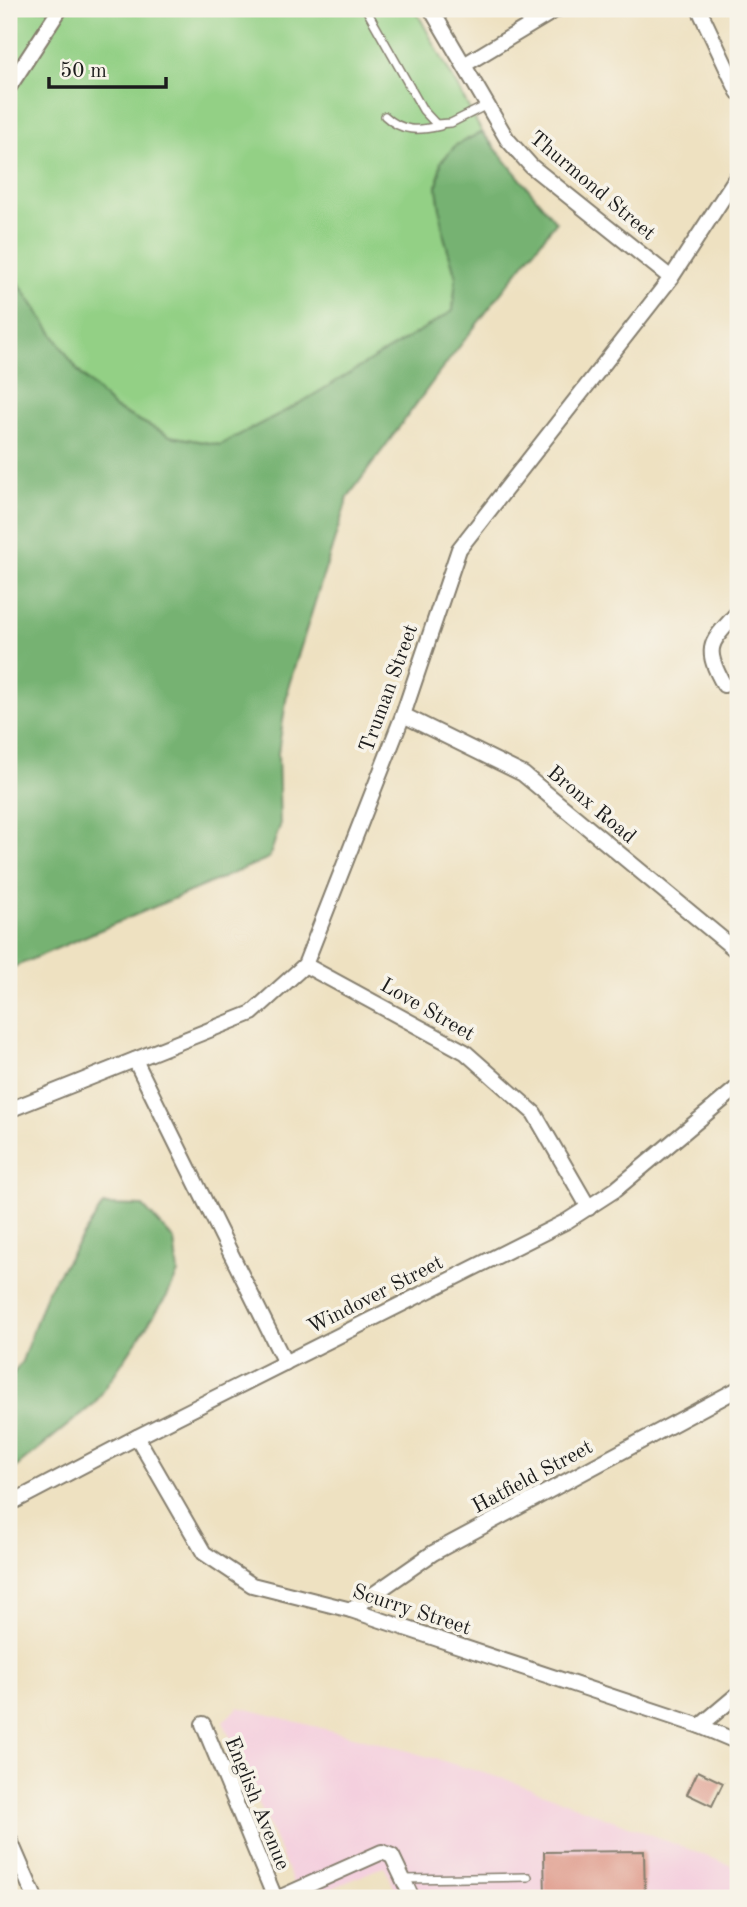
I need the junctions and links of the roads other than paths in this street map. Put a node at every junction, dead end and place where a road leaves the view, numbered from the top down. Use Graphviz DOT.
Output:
graph roads {
  1 [pos="60,9"];
  2 [pos="366,9"];
  3 [pos="431,9"];
  4 [pos="556,9"];
  5 [pos="699,9"];
  6 [pos="464,65"];
  7 [pos="9,88"];
  8 [pos="738,92"];
  9 [pos="487,105"];
  10 [pos="385,116"];
  11 [pos="444,125"];
  12 [pos="738,175"];
  13 [pos="671,278"];
  14 [pos="738,612"];
  15 [pos="724,685"];
  16 [pos="402,715"];
  17 [pos="738,952"];
  18 [pos="305,965"];
  19 [pos="135,1060"];
  20 [pos="738,1087"];
  21 [pos="9,1110"];
  22 [pos="589,1208"];
  23 [pos="285,1363"];
  24 [pos="738,1389"];
  25 [pos="137,1437"];
  26 [pos="9,1504"];
  27 [pos="351,1610"];
  28 [pos="738,1694"];
  29 [pos="203,1724"];
  30 [pos="700,1726"];
  31 [pos="738,1742"];
  32 [pos="9,1838"];
  33 [pos="528,1877"];
  34 [pos="403,1879"];
  35 [pos="35,1898"];
  36 [pos="277,1898"];
  37 [pos="412,1898"];
  1 -- 7 [label="street"];
  2 -- 11 [label="lane"];
  3 -- 6 [label="street, Thurmond Street"];
  4 -- 6 [label="street"];
  5 -- 8 [label="street"];
  6 -- 9 [label="street, Thurmond Street"];
  9 -- 11 [label="lane"];
  9 -- 13 [label="street, Thurmond Street"];
  10 -- 11 [label="lane"];
  12 -- 13 [label="street, Truman Street"];
  13 -- 16 [label="street, Truman Street"];
  14 -- 15 [label="street"];
  16 -- 17 [label="street, Bronx Road"];
  16 -- 18 [label="street, Truman Street"];
  18 -- 19 [label="street, Truman Street"];
  18 -- 22 [label="street, Love Street"];
  19 -- 21 [label="street, Truman Street"];
  19 -- 23 [label="street"];
  20 -- 22 [label="street, Windover Street"];
  22 -- 23 [label="street, Windover Street"];
  23 -- 25 [label="street, Windover Street"];
  24 -- 27 [label="street, Hatfield Street"];
  25 -- 26 [label="street, Windover Street"];
  25 -- 27 [label="street, Scurry Street"];
  27 -- 30 [label="street, Scurry Street"];
  28 -- 30 [label="street"];
  29 -- 36 [label="street, English Avenue"];
  30 -- 31 [label="street, Scurry Street"];
  32 -- 35 [label="street"];
  33 -- 34 [label="lane"];
  34 -- 36 [label="street"];
  34 -- 37 [label="street"];
}
